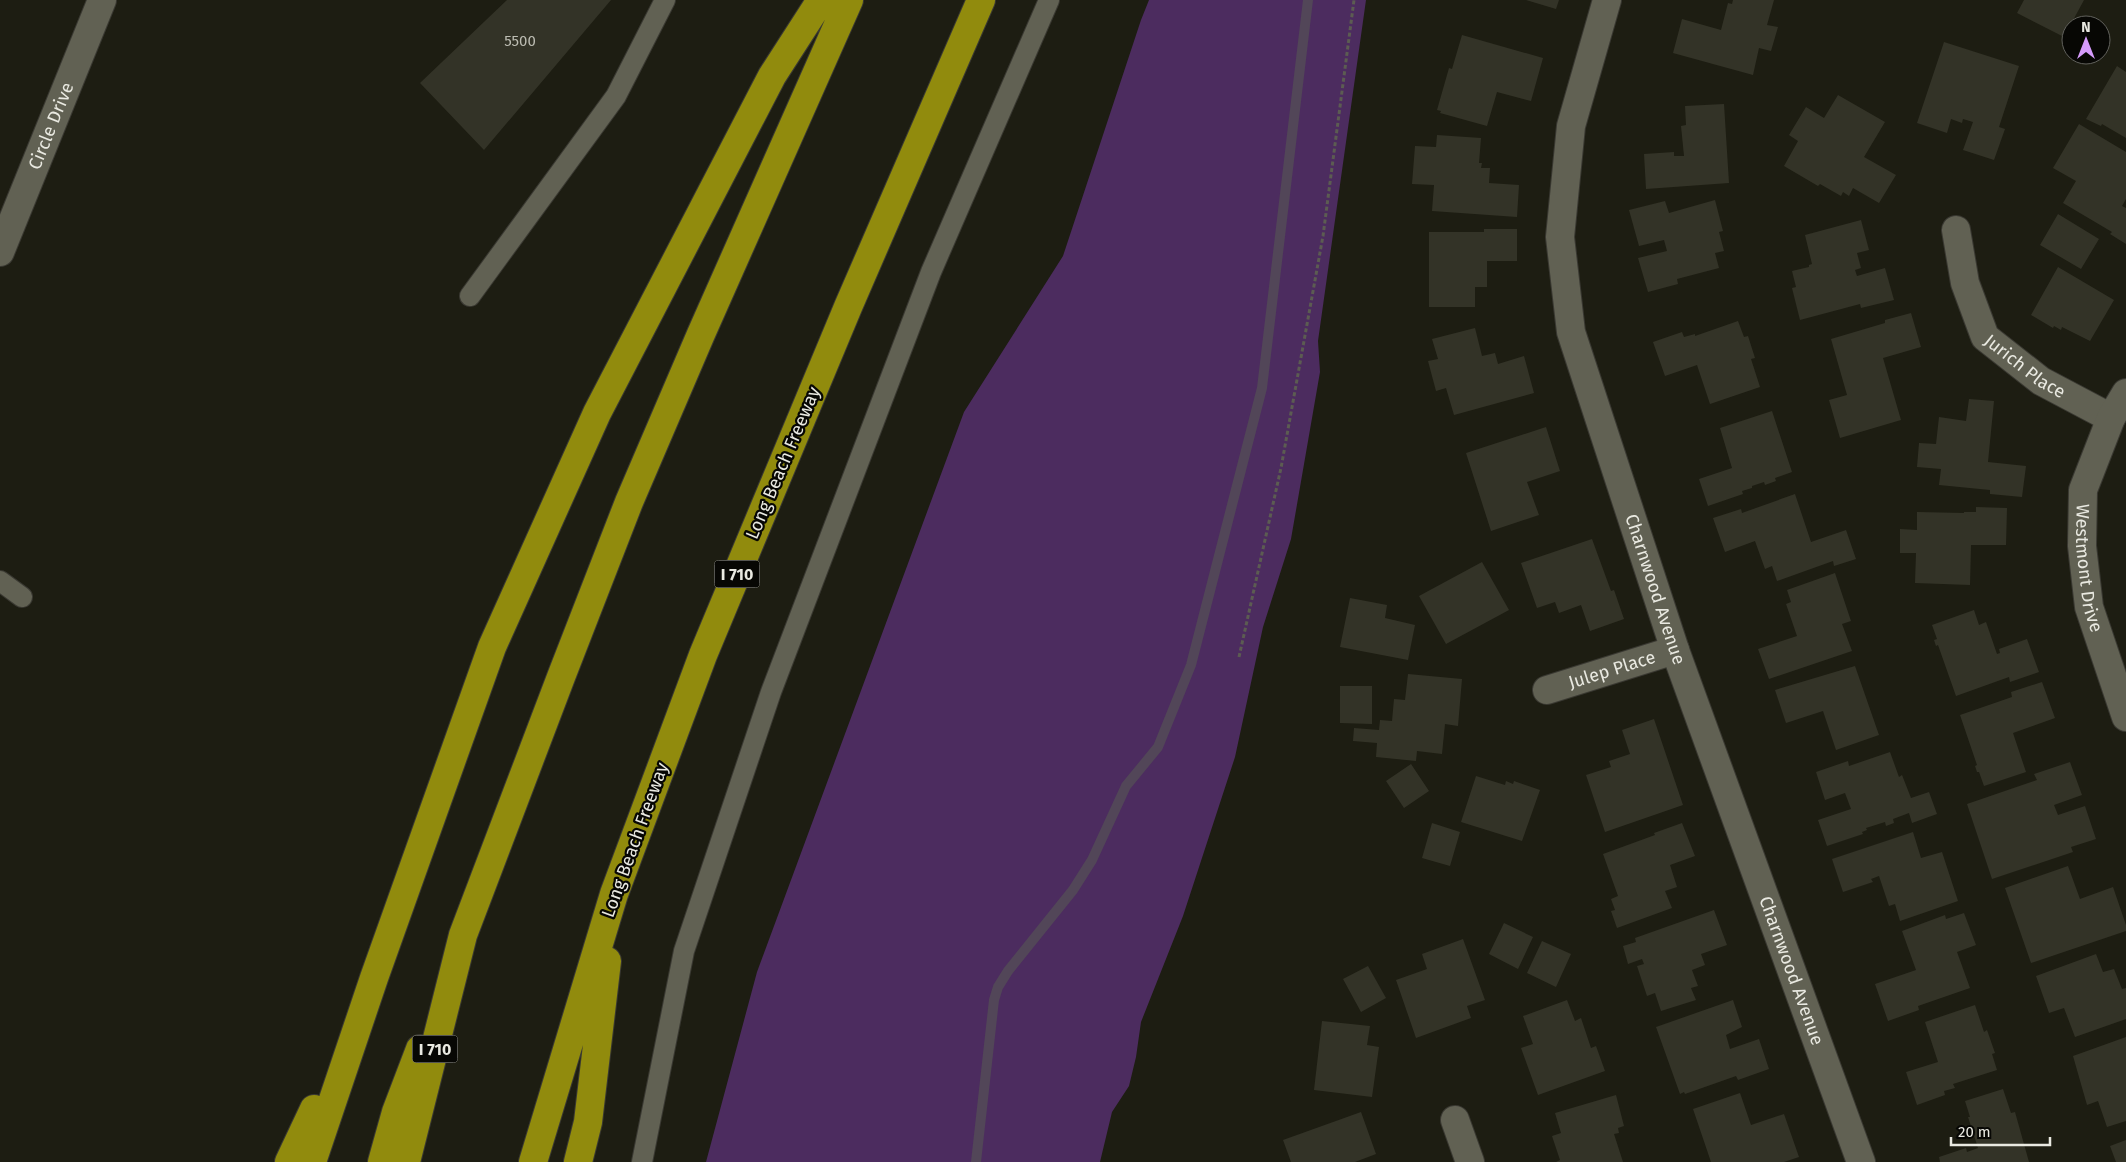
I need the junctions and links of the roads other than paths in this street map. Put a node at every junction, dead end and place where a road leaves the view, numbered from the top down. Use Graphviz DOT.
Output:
graph roads {
  1 [pos="102,0"];
  2 [pos="665,0"];
  3 [pos="820,0"];
  4 [pos="849,0"];
  5 [pos="980,0"];
  6 [pos="1049,0"];
  7 [pos="1607,0"];
  8 [pos="1956,230"];
  9 [pos="0,252"];
  10 [pos="470,296"];
  11 [pos="2126,393"];
  12 [pos="2111,418"];
  13 [pos="0,581"];
  14 [pos="22,597"];
  15 [pos="1675,650"];
  16 [pos="1547,690"];
  17 [pos="2126,717"];
  18 [pos="614,894"];
  19 [pos="463,935"];
  20 [pos="374,978"];
  21 [pos="1456,1120"];
  22 [pos="289,1162"];
  23 [pos="312,1162"];
  24 [pos="382,1162"];
  25 [pos="406,1162"];
  26 [pos="533,1162"];
  27 [pos="578,1162"];
  28 [pos="642,1162"];
  29 [pos="1470,1162"];
  30 [pos="1861,1162"];
  1 -- 9 [label="street, Circle Drive"];
  2 -- 10 [label="lane"];
  3 -- 20 [label="highway"];
  4 -- 19 [label="highway, I 710"];
  5 -- 18 [label="highway, Long Beach Freeway / I 710"];
  6 -- 28 [label="lane"];
  7 -- 15 [label="street, Charnwood Avenue"];
  8 -- 12 [label="street, Jurich Place"];
  11 -- 12 [label="street, Westmont Drive"];
  12 -- 17 [label="street, Westmont Drive"];
  13 -- 14 [label="lane"];
  15 -- 16 [label="street, Julep Place"];
  15 -- 30 [label="street, Charnwood Avenue"];
  18 -- 26 [label="highway, Long Beach Freeway / I 710"];
  18 -- 27 [label="highway"];
  19 -- 24 [label="highway"];
  19 -- 25 [label="highway, I 710"];
  20 -- 22 [label="highway"];
  20 -- 23 [label="highway"];
  21 -- 29 [label="street"];
}
